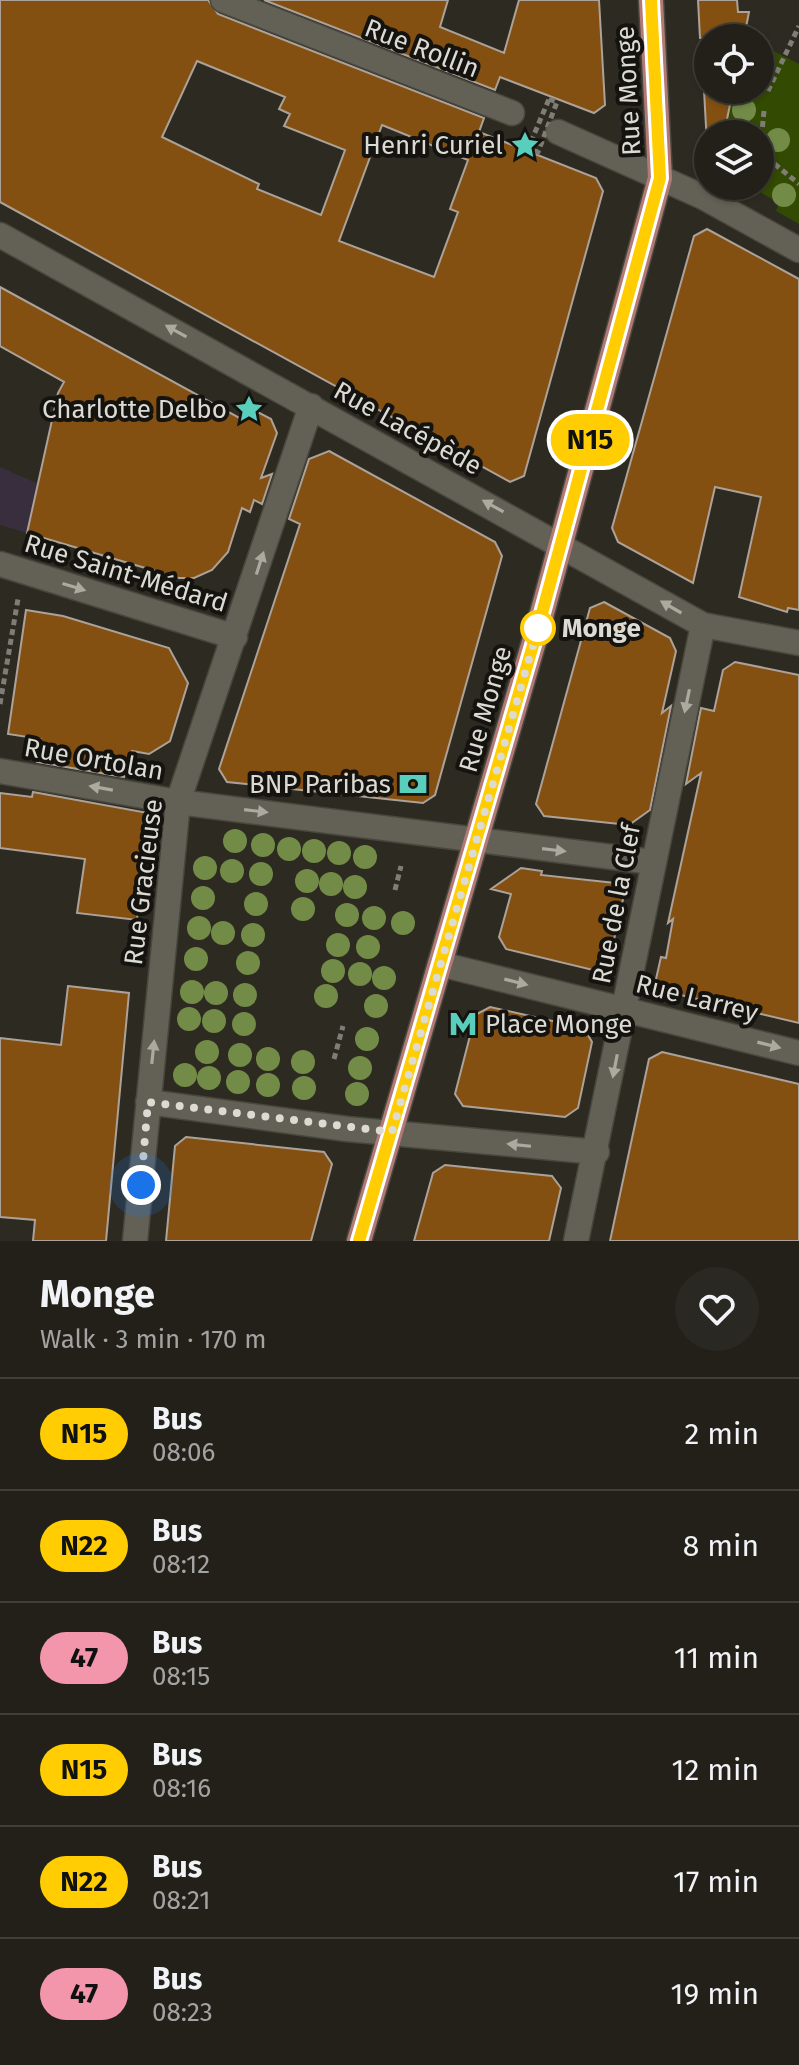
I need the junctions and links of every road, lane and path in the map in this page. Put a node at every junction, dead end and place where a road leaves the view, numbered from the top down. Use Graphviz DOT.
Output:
graph roads {
  1 [pos="223,0"];
  2 [pos="651,0"];
  3 [pos="799,26"];
  4 [pos="774,78"];
  5 [pos="549,99"];
  6 [pos="557,102"];
  7 [pos="764,111"];
  8 [pos="512,113"];
  9 [pos="558,132"];
  10 [pos="660,178"];
  11 [pos="799,184"];
  12 [pos="0,235"];
  13 [pos="799,250"];
  14 [pos="311,406"];
  15 [pos="562,544"];
  16 [pos="0,564"];
  17 [pos="17,603"];
  18 [pos="703,625"];
  19 [pos="235,637"];
  20 [pos="799,643"];
  21 [pos="1,694"];
  22 [pos="0,704"];
  23 [pos="0,771"];
  24 [pos="178,802"];
  25 [pos="477,839"];
  26 [pos="652,862"];
  27 [pos="401,866"];
  28 [pos="395,890"];
  29 [pos="440,964"];
  30 [pos="625,1008"];
  31 [pos="343,1026"];
  32 [pos="799,1053"];
  33 [pos="334,1059"];
  34 [pos="148,1102"];
  35 [pos="392,1132"];
  36 [pos="597,1152"];
  37 [pos="135,1241"];
  38 [pos="359,1241"];
  39 [pos="576,1241"];
  1 -- 8 [label="street, Rue Rollin"];
  2 -- 10 [label="main road, Rue Monge"];
  3 -- 4 [label="path"];
  5 -- 6 [label="path"];
  7 -- 11 [label="path"];
  9 -- 10 [label="street"];
  10 -- 13 [label="street"];
  10 -- 15 [label="main road, Rue Monge"];
  14 -- 12 [label="street, Rue Lacépède, one-way"];
  15 -- 14 [label="street, Rue Lacépède, one-way"];
  19 -- 14 [label="street, Rue Gracieuse, one-way"];
  18 -- 15 [label="street, Rue Lacépède, one-way"];
  15 -- 25 [label="main road, Rue Monge"];
  16 -- 19 [label="street, Rue Saint-Médard, one-way"];
  17 -- 21 [label="path"];
  18 -- 20 [label="street, Rue Lacépède"];
  18 -- 26 [label="street, Rue de la Clef, one-way"];
  19 -- 24 [label="street, Rue Gracieuse"];
  21 -- 22 [label="path"];
  24 -- 23 [label="street, Rue Ortolan, one-way"];
  24 -- 25 [label="street, one-way"];
  34 -- 24 [label="street, Rue Gracieuse, one-way"];
  25 -- 26 [label="street, one-way"];
  25 -- 29 [label="main road, Rue Monge"];
  26 -- 30 [label="street, Rue de la Clef"];
  27 -- 28 [label="path"];
  29 -- 30 [label="street, Rue Larrey, one-way"];
  29 -- 35 [label="main road, Rue Monge"];
  30 -- 32 [label="street, Rue Larrey, one-way"];
  30 -- 36 [label="street, Rue de la Clef, one-way"];
  31 -- 33 [label="path"];
  34 -- 35 [label="street"];
  34 -- 37 [label="street, Rue Gracieuse"];
  36 -- 35 [label="street, one-way"];
  35 -- 38 [label="main road, Rue Monge"];
  36 -- 39 [label="street, Rue de la Clef"];
}
